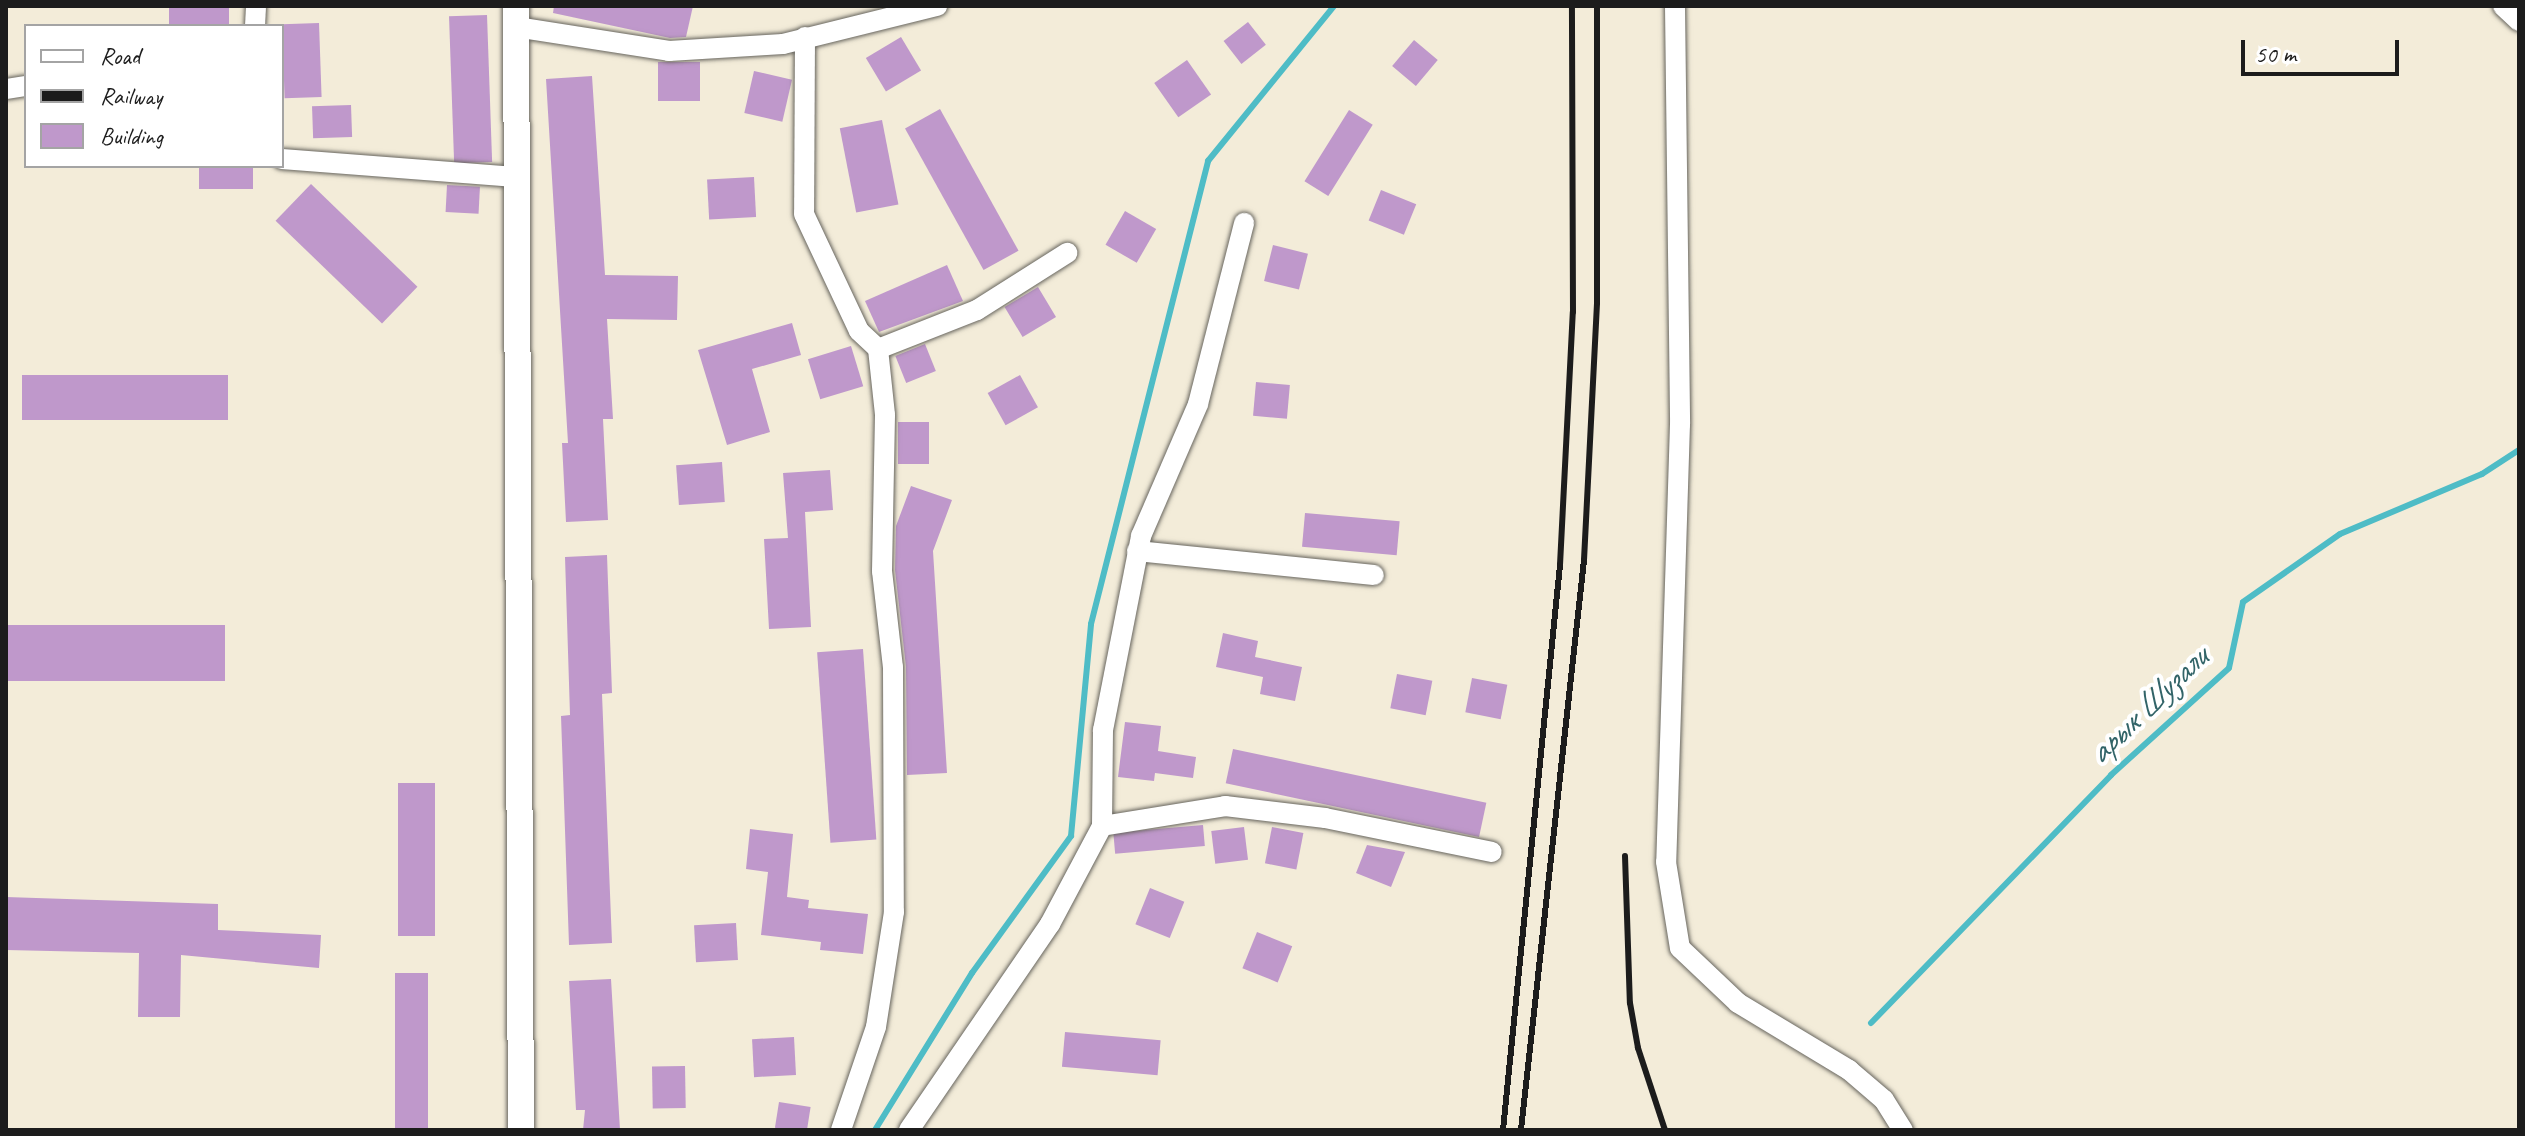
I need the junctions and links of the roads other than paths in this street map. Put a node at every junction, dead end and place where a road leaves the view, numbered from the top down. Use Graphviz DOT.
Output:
graph roads {
  1 [pos="937,6"];
  2 [pos="1675,6"];
  3 [pos="2503,6"];
  4 [pos="516,16"];
  5 [pos="2519,21"];
  6 [pos="805,37"];
  7 [pos="284,159"];
  8 [pos="515,177"];
  9 [pos="1244,223"];
  10 [pos="1067,253"];
  11 [pos="878,349"];
  12 [pos="1137,551"];
  13 [pos="1374,575"];
  14 [pos="1102,826"];
  15 [pos="1492,852"];
  16 [pos="521,1130"];
  17 [pos="841,1130"];
  18 [pos="909,1130"];
  19 [pos="1903,1130"];
  1 -- 6 [label="street"];
  2 -- 19 [label="street"];
  3 -- 5 [label="street"];
  4 -- 6 [label="street"];
  4 -- 8 [label="main road"];
  6 -- 11 [label="street"];
  7 -- 8 [label="street"];
  8 -- 16 [label="main road"];
  9 -- 12 [label="street"];
  10 -- 11 [label="street"];
  11 -- 17 [label="street"];
  12 -- 13 [label="street"];
  12 -- 14 [label="street"];
  14 -- 15 [label="street"];
  14 -- 18 [label="street"];
}
